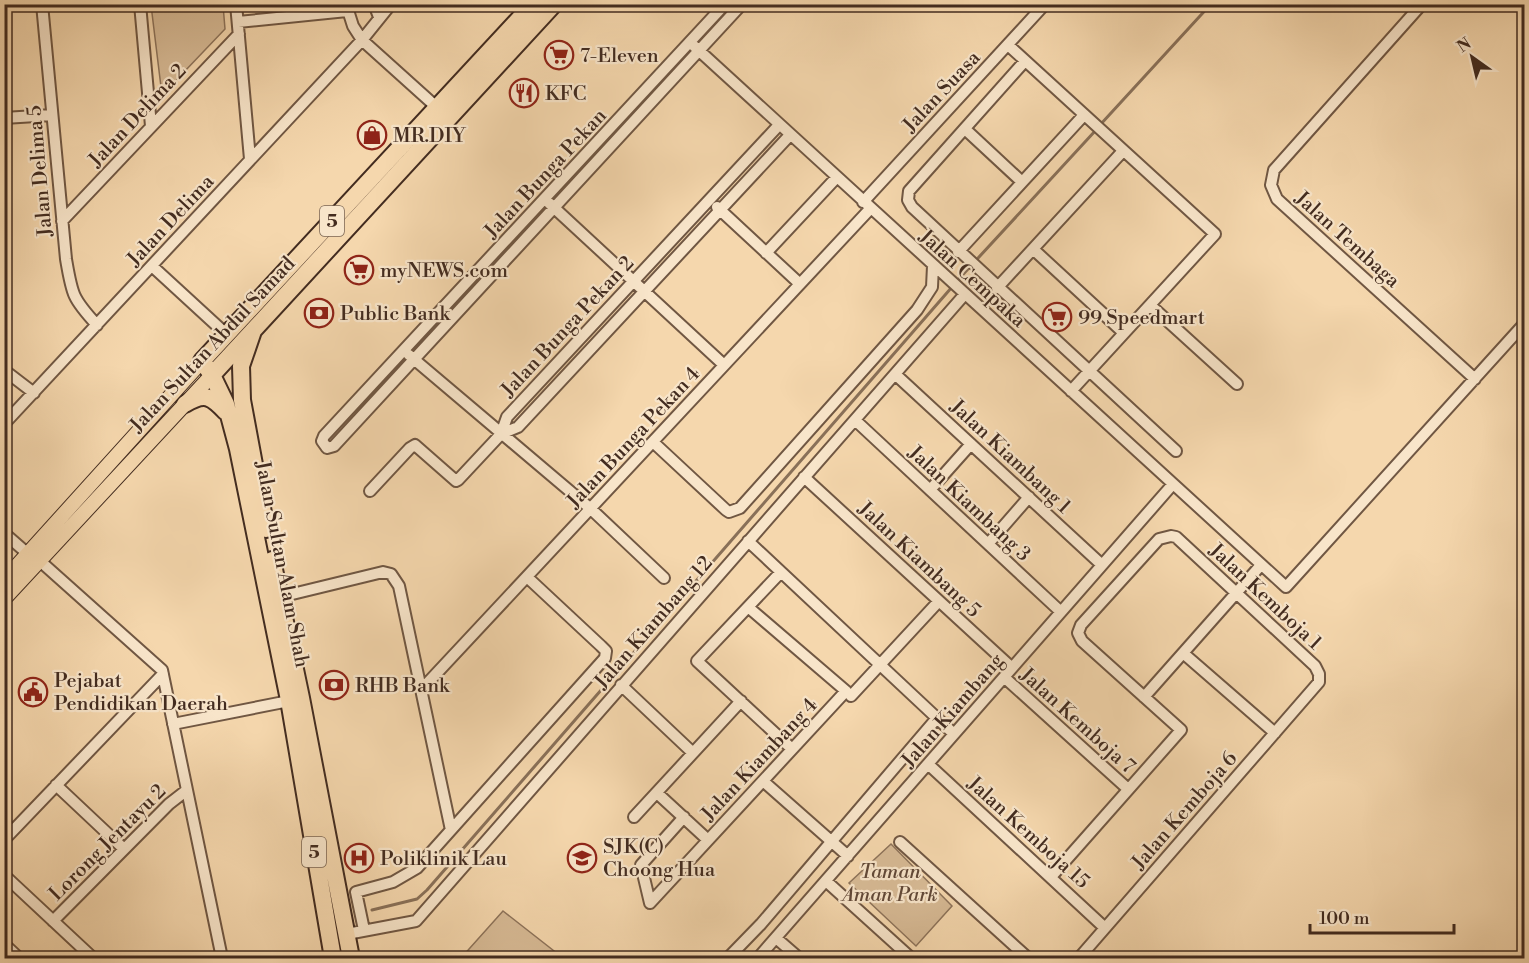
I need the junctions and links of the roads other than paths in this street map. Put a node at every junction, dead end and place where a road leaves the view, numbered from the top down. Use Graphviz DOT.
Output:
graph roads {
  1 [pos="42,4"];
  2 [pos="140,4"];
  3 [pos="236,4"];
  4 [pos="374,4"];
  5 [pos="391,4"];
  6 [pos="533,4"];
  7 [pos="554,4"];
  8 [pos="725,4"];
  9 [pos="742,4"];
  10 [pos="1045,4"];
  11 [pos="1422,4"];
  12 [pos="347,8"];
  13 [pos="379,17"];
  14 [pos="238,22"];
  15 [pos="238,34"];
  16 [pos="362,40"];
  17 [pos="690,43"];
  18 [pos="1008,45"];
  19 [pos="698,51"];
  20 [pos="1025,61"];
  21 [pos="444,113"];
  22 [pos="52,115"];
  23 [pos="4,118"];
  24 [pos="1088,118"];
  25 [pos="779,125"];
  26 [pos="151,126"];
  27 [pos="965,129"];
  28 [pos="790,135"];
  29 [pos="1124,151"];
  30 [pos="250,159"];
  31 [pos="837,177"];
  32 [pos="1022,182"];
  33 [pos="709,200"];
  34 [pos="549,203"];
  35 [pos="867,205"];
  36 [pos="720,210"];
  37 [pos="62,221"];
  38 [pos="1033,249"];
  39 [pos="766,253"];
  40 [pos="961,254"];
  41 [pos="152,266"];
  42 [pos="933,266"];
  43 [pos="633,281"];
  44 [pos="800,284"];
  45 [pos="997,288"];
  46 [pos="645,292"];
  47 [pos="965,294"];
  48 [pos="1150,305"];
  49 [pos="1524,324"];
  50 [pos="97,325"];
  51 [pos="253,331"];
  52 [pos="1124,333"];
  53 [pos="226,334"];
  54 [pos="405,351"];
  55 [pos="207,355"];
  56 [pos="414,359"];
  57 [pos="724,365"];
  58 [pos="217,369"];
  59 [pos="4,370"];
  60 [pos="1089,371"];
  61 [pos="895,374"];
  62 [pos="1475,379"];
  63 [pos="1237,384"];
  64 [pos="1071,391"];
  65 [pos="34,393"];
  66 [pos="242,400"];
  67 [pos="185,404"];
  68 [pos="231,417"];
  69 [pos="855,420"];
  70 [pos="4,424"];
  71 [pos="501,434"];
  72 [pos="653,442"];
  73 [pos="971,444"];
  74 [pos="1176,451"];
  75 [pos="804,477"];
  76 [pos="1173,484"];
  77 [pos="930,490"];
  78 [pos="370,491"];
  79 [pos="1029,497"];
  80 [pos="591,509"];
  81 [pos="4,533"];
  82 [pos="748,541"];
  83 [pos="988,544"];
  84 [pos="34,558"];
  85 [pos="1102,565"];
  86 [pos="1261,565"];
  87 [pos="781,572"];
  88 [pos="527,577"];
  89 [pos="664,578"];
  90 [pos="4,580"];
  91 [pos="1236,593"];
  92 [pos="280,597"];
  93 [pos="4,598"];
  94 [pos="939,601"];
  95 [pos="748,607"];
  96 [pos="1061,612"];
  97 [pos="1183,653"];
  98 [pos="881,666"];
  99 [pos="1012,668"];
  100 [pos="163,674"];
  101 [pos="1004,677"];
  102 [pos="621,685"];
  103 [pos="1317,686"];
  104 [pos="421,690"];
  105 [pos="849,694"];
  106 [pos="1144,697"];
  107 [pos="295,699"];
  108 [pos="741,701"];
  109 [pos="937,718"];
  110 [pos="174,724"];
  111 [pos="1275,733"];
  112 [pos="954,734"];
  113 [pos="792,749"];
  114 [pos="693,753"];
  115 [pos="928,764"];
  116 [pos="763,781"];
  117 [pos="56,785"];
  118 [pos="1128,789"];
  119 [pos="187,790"];
  120 [pos="657,793"];
  121 [pos="634,817"];
  122 [pos="684,817"];
  123 [pos="451,831"];
  124 [pos="4,840"];
  125 [pos="708,840"];
  126 [pos="831,841"];
  127 [pos="900,842"];
  128 [pos="124,849"];
  129 [pos="848,856"];
  130 [pos="4,875"];
  131 [pos="1051,877"];
  132 [pos="826,881"];
  133 [pos="53,921"];
  134 [pos="1105,928"];
  135 [pos="364,930"];
  136 [pos="347,934"];
  137 [pos="776,938"];
  138 [pos="4,944"];
  139 [pos="794,957"];
  140 [pos="19,958"];
  141 [pos="93,958"];
  142 [pos="222,958"];
  143 [pos="333,958"];
  144 [pos="351,958"];
  145 [pos="728,958"];
  146 [pos="758,958"];
  147 [pos="911,958"];
  148 [pos="1028,958"];
  149 [pos="1079,958"];
  1 -- 22 [label="street, Jalan Delima 5"];
  2 -- 26 [label="street"];
  3 -- 14 [label="street"];
  4 -- 13 [label="street"];
  5 -- 13 [label="street, Jalan Delima"];
  6 -- 21 [label="highway, 5"];
  7 -- 21 [label="highway, 5"];
  8 -- 17 [label="street, Jalan Bunga Pekan"];
  9 -- 19 [label="street, Jalan Bunga Pekan"];
  10 -- 18 [label="street, Jalan Suasa"];
  11 -- 62 [label="street, Jalan Tembaga"];
  12 -- 14 [label="street"];
  12 -- 16 [label="street"];
  13 -- 16 [label="street, Jalan Delima"];
  14 -- 15 [label="street"];
  15 -- 26 [label="street, Jalan Delima 2"];
  15 -- 30 [label="street"];
  16 -- 21 [label="street"];
  16 -- 30 [label="street, Jalan Delima"];
  17 -- 19 [label="street, Jalan Cempaka"];
  17 -- 34 [label="street, Jalan Bunga Pekan"];
  18 -- 20 [label="street"];
  18 -- 35 [label="street, Jalan Suasa"];
  19 -- 25 [label="street, Jalan Cempaka"];
  19 -- 34 [label="street, Jalan Bunga Pekan"];
  20 -- 24 [label="street"];
  20 -- 27 [label="street"];
  21 -- 51 [label="highway, Jalan Sultan Abdul Samad / 5"];
  21 -- 53 [label="highway, Jalan Sultan Abdul Samad / 5"];
  22 -- 23 [label="street"];
  22 -- 37 [label="street, Jalan Delima 5"];
  24 -- 29 [label="street"];
  24 -- 32 [label="street"];
  25 -- 28 [label="street, Jalan Cempaka"];
  25 -- 33 [label="street, Jalan Bunga Pekan 2"];
  26 -- 37 [label="street, Jalan Delima 2"];
  27 -- 32 [label="street"];
  27 -- 40 [label="street"];
  28 -- 31 [label="street, Jalan Cempaka"];
  28 -- 36 [label="street, Jalan Bunga Pekan 2"];
  29 -- 38 [label="street"];
  29 -- 48 [label="street"];
  30 -- 41 [label="street, Jalan Delima"];
  31 -- 35 [label="street, Jalan Cempaka"];
  31 -- 39 [label="street"];
  32 -- 40 [label="street"];
  33 -- 36 [label="street"];
  33 -- 43 [label="street, Jalan Bunga Pekan 2"];
  34 -- 43 [label="street"];
  34 -- 54 [label="street, Jalan Bunga Pekan"];
  34 -- 56 [label="street, Jalan Bunga Pekan"];
  35 -- 42 [label="street, Jalan Cempaka"];
  35 -- 44 [label="street, Jalan Bunga Pekan 4"];
  36 -- 39 [label="street"];
  36 -- 46 [label="street, Jalan Bunga Pekan 2"];
  37 -- 50 [label="street, Jalan Delima 5"];
  38 -- 45 [label="street"];
  38 -- 52 [label="street"];
  39 -- 44 [label="street"];
  40 -- 45 [label="street"];
  41 -- 50 [label="street, Jalan Delima"];
  41 -- 53 [label="street"];
  42 -- 47 [label="street, Jalan Cempaka"];
  42 -- 72 [label="street"];
  43 -- 46 [label="street"];
  43 -- 71 [label="street, Jalan Bunga Pekan 2"];
  44 -- 57 [label="street, Jalan Bunga Pekan 4"];
  45 -- 60 [label="street"];
  46 -- 57 [label="street"];
  46 -- 71 [label="street, Jalan Bunga Pekan 2"];
  47 -- 61 [label="street, Jalan Kiambang 12"];
  47 -- 64 [label="street, Jalan Cempaka"];
  48 -- 52 [label="street"];
  48 -- 63 [label="street"];
  49 -- 62 [label="street"];
  50 -- 65 [label="street, Jalan Delima"];
  51 -- 58 [label="highway, Jalan Sultan Abdul Samad / 5"];
  51 -- 66 [label="highway"];
  52 -- 60 [label="street"];
  53 -- 55 [label="highway, Jalan Sultan Abdul Samad / 5"];
  54 -- 56 [label="street"];
  54 -- 56 [label="street, Jalan Bunga Pekan"];
  55 -- 58 [label="highway, 5"];
  55 -- 84 [label="main road, Jalan Sultan Abdul Samad"];
  56 -- 71 [label="street"];
  57 -- 72 [label="street, Jalan Bunga Pekan 4"];
  58 -- 66 [label="highway, 5"];
  58 -- 67 [label="main road, Jalan Sultan Abdul Samad"];
  58 -- 68 [label="highway, Jalan Sultan Alam Shah / 5"];
  59 -- 65 [label="street"];
  60 -- 64 [label="street"];
  60 -- 74 [label="street"];
  61 -- 69 [label="street, Jalan Kiambang 12"];
  61 -- 73 [label="street, Jalan Kiambang 1"];
  62 -- 86 [label="street, Jalan Cempaka"];
  64 -- 76 [label="street, Jalan Cempaka"];
  65 -- 70 [label="street, Jalan Delima"];
  66 -- 92 [label="highway, Jalan Sultan Alam Shah / 5"];
  67 -- 68 [label="highway"];
  67 -- 84 [label="main road, Jalan Sultan Abdul Samad"];
  68 -- 107 [label="highway, Jalan Sultan Alam Shah / 5"];
  69 -- 75 [label="street, Jalan Kiambang 12"];
  69 -- 77 [label="street, Jalan Kiambang 3"];
  71 -- 78 [label="street"];
  71 -- 80 [label="street"];
  72 -- 80 [label="street, Jalan Bunga Pekan 4"];
  73 -- 77 [label="street"];
  73 -- 79 [label="street, Jalan Kiambang 1"];
  75 -- 82 [label="street, Jalan Kiambang 12"];
  75 -- 94 [label="street, Jalan Kiambang 5"];
  76 -- 85 [label="street, Jalan Kiambang"];
  76 -- 86 [label="street, Jalan Cempaka"];
  77 -- 83 [label="street, Jalan Kiambang 3"];
  79 -- 83 [label="street"];
  79 -- 85 [label="street, Jalan Kiambang 1"];
  80 -- 88 [label="street, Jalan Bunga Pekan 4"];
  80 -- 89 [label="street"];
  81 -- 84 [label="street"];
  82 -- 87 [label="street"];
  82 -- 102 [label="street, Jalan Kiambang 12"];
  83 -- 96 [label="street, Jalan Kiambang 3"];
  84 -- 90 [label="main road, Jalan Sultan Abdul Samad"];
  84 -- 93 [label="main road, Jalan Sultan Abdul Samad"];
  84 -- 100 [label="street"];
  85 -- 96 [label="street, Jalan Kiambang"];
  86 -- 91 [label="street"];
  87 -- 95 [label="street"];
  87 -- 98 [label="street"];
  88 -- 104 [label="street, Jalan Bunga Pekan 4"];
  88 -- 123 [label="street"];
  91 -- 97 [label="street"];
  91 -- 103 [label="street, Jalan Kemboja 1"];
  91 -- 106 [label="street, Jalan Kemboja 1"];
  92 -- 104 [label="street"];
  92 -- 107 [label="highway, Jalan Sultan Alam Shah / 5"];
  94 -- 98 [label="street, Jalan Kiambang 4"];
  94 -- 99 [label="street, Jalan Kiambang 5"];
  95 -- 105 [label="street"];
  95 -- 108 [label="street"];
  96 -- 99 [label="street, Jalan Kiambang"];
  97 -- 106 [label="street"];
  97 -- 111 [label="street"];
  98 -- 105 [label="street, Jalan Kiambang 4"];
  98 -- 109 [label="street"];
  99 -- 101 [label="street, Jalan Kiambang"];
  100 -- 110 [label="street"];
  100 -- 117 [label="street"];
  101 -- 112 [label="street, Jalan Kiambang"];
  101 -- 118 [label="street, Jalan Kemboja 7"];
  102 -- 114 [label="street"];
  102 -- 135 [label="street, Jalan Kiambang 12"];
  103 -- 111 [label="street, Jalan Kemboja 6"];
  104 -- 123 [label="street"];
  105 -- 113 [label="street, Jalan Kiambang 4"];
  106 -- 118 [label="street"];
  107 -- 110 [label="street"];
  107 -- 136 [label="highway, Jalan Sultan Alam Shah / 5"];
  107 -- 143 [label="highway, Jalan Sultan Alam Shah / 5"];
  108 -- 113 [label="street"];
  108 -- 114 [label="street"];
  109 -- 112 [label="street"];
  109 -- 126 [label="street, Jalan Kiambang"];
  110 -- 119 [label="street"];
  111 -- 134 [label="street, Jalan Kemboja 6"];
  112 -- 115 [label="street, Jalan Kiambang"];
  113 -- 116 [label="street, Jalan Kiambang 4"];
  114 -- 120 [label="street"];
  115 -- 129 [label="street, Jalan Kiambang"];
  115 -- 131 [label="street, Jalan Kemboja 15"];
  116 -- 125 [label="street, Jalan Kiambang 4"];
  116 -- 126 [label="street"];
  117 -- 124 [label="street"];
  117 -- 128 [label="street"];
  118 -- 131 [label="street"];
  119 -- 128 [label="street, Lorong Jentayu 2"];
  119 -- 142 [label="street"];
  120 -- 121 [label="street"];
  120 -- 122 [label="street"];
  122 -- 125 [label="street"];
  122 -- 125 [label="street, Jalan Kiambang 4"];
  123 -- 135 [label="street"];
  126 -- 129 [label="street"];
  126 -- 145 [label="street, Jalan Kiambang"];
  127 -- 148 [label="street"];
  128 -- 133 [label="street, Lorong Jentayu 2"];
  129 -- 132 [label="street, Jalan Kiambang"];
  130 -- 133 [label="street"];
  131 -- 134 [label="street, Jalan Kemboja 15"];
  132 -- 137 [label="street, Jalan Kiambang"];
  132 -- 147 [label="street"];
  133 -- 141 [label="street"];
  134 -- 149 [label="street, Jalan Kemboja 6"];
  135 -- 136 [label="street, Jalan Kiambang 12"];
  136 -- 144 [label="highway, Jalan Sultan Alam Shah / 5"];
  137 -- 139 [label="street"];
  137 -- 146 [label="street, Jalan Kiambang"];
  138 -- 140 [label="street"];
}
